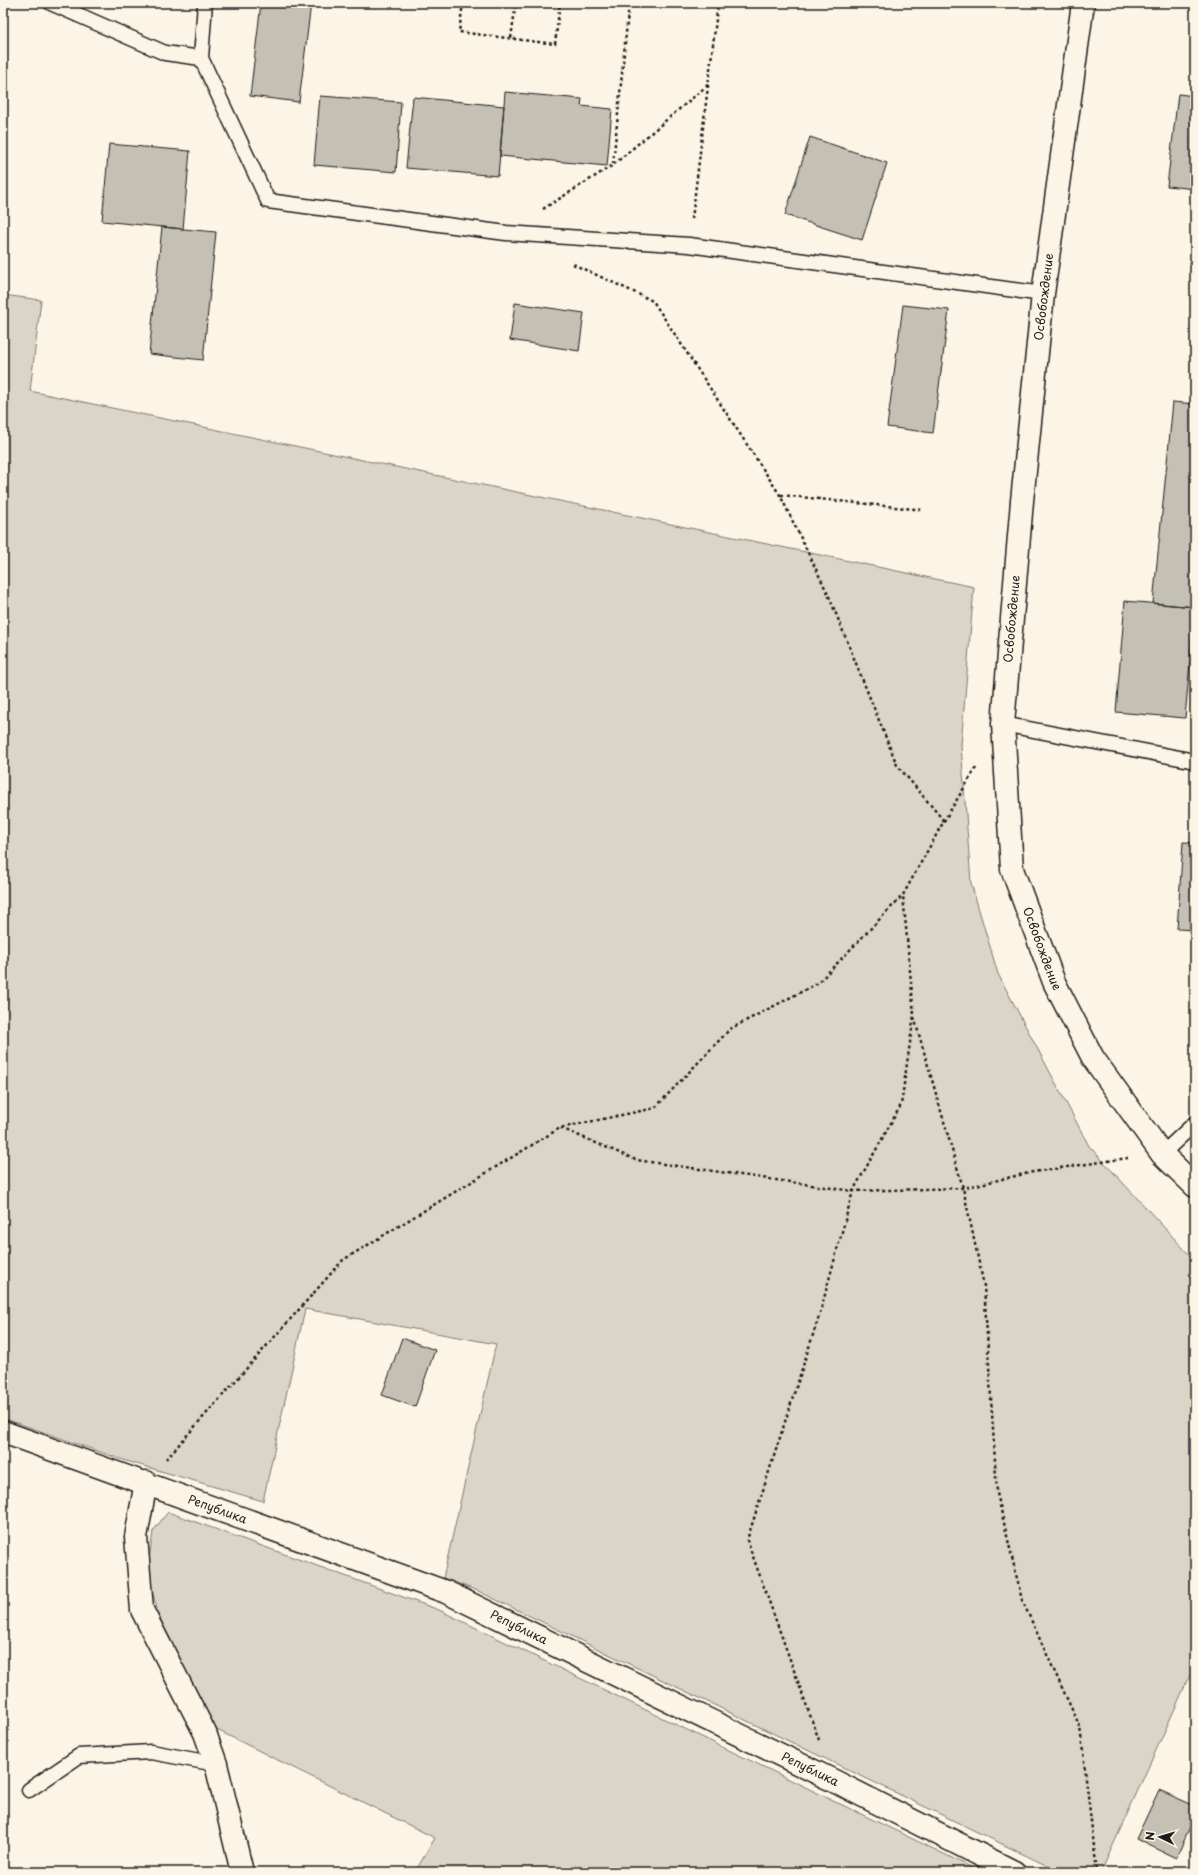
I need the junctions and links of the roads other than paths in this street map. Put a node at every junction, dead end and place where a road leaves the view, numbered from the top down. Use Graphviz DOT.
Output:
graph roads {
  1 [pos="51,3"];
  2 [pos="205,3"];
  3 [pos="1083,3"];
  4 [pos="201,58"];
  5 [pos="1043,294"];
  6 [pos="1003,724"];
  7 [pos="1195,761"];
  8 [pos="1195,1123"];
  9 [pos="1162,1154"];
  10 [pos="1195,1186"];
  11 [pos="3,1432"];
  12 [pos="146,1482"];
  13 [pos="216,1764"];
  14 [pos="29,1790"];
  15 [pos="242,1872"];
  16 [pos="1014,1872"];
  1 -- 4 [label="lane"];
  2 -- 4 [label="lane"];
  3 -- 5 [label="street, Освобождение"];
  4 -- 5 [label="lane"];
  5 -- 6 [label="street, Освобождение"];
  6 -- 7 [label="lane"];
  6 -- 9 [label="street, Освобождение"];
  8 -- 9 [label="lane"];
  9 -- 10 [label="street, Освобождение"];
  11 -- 12 [label="street, Република"];
  12 -- 13 [label="street"];
  12 -- 16 [label="street, Република"];
  13 -- 14 [label="lane"];
  13 -- 15 [label="street"];
}
